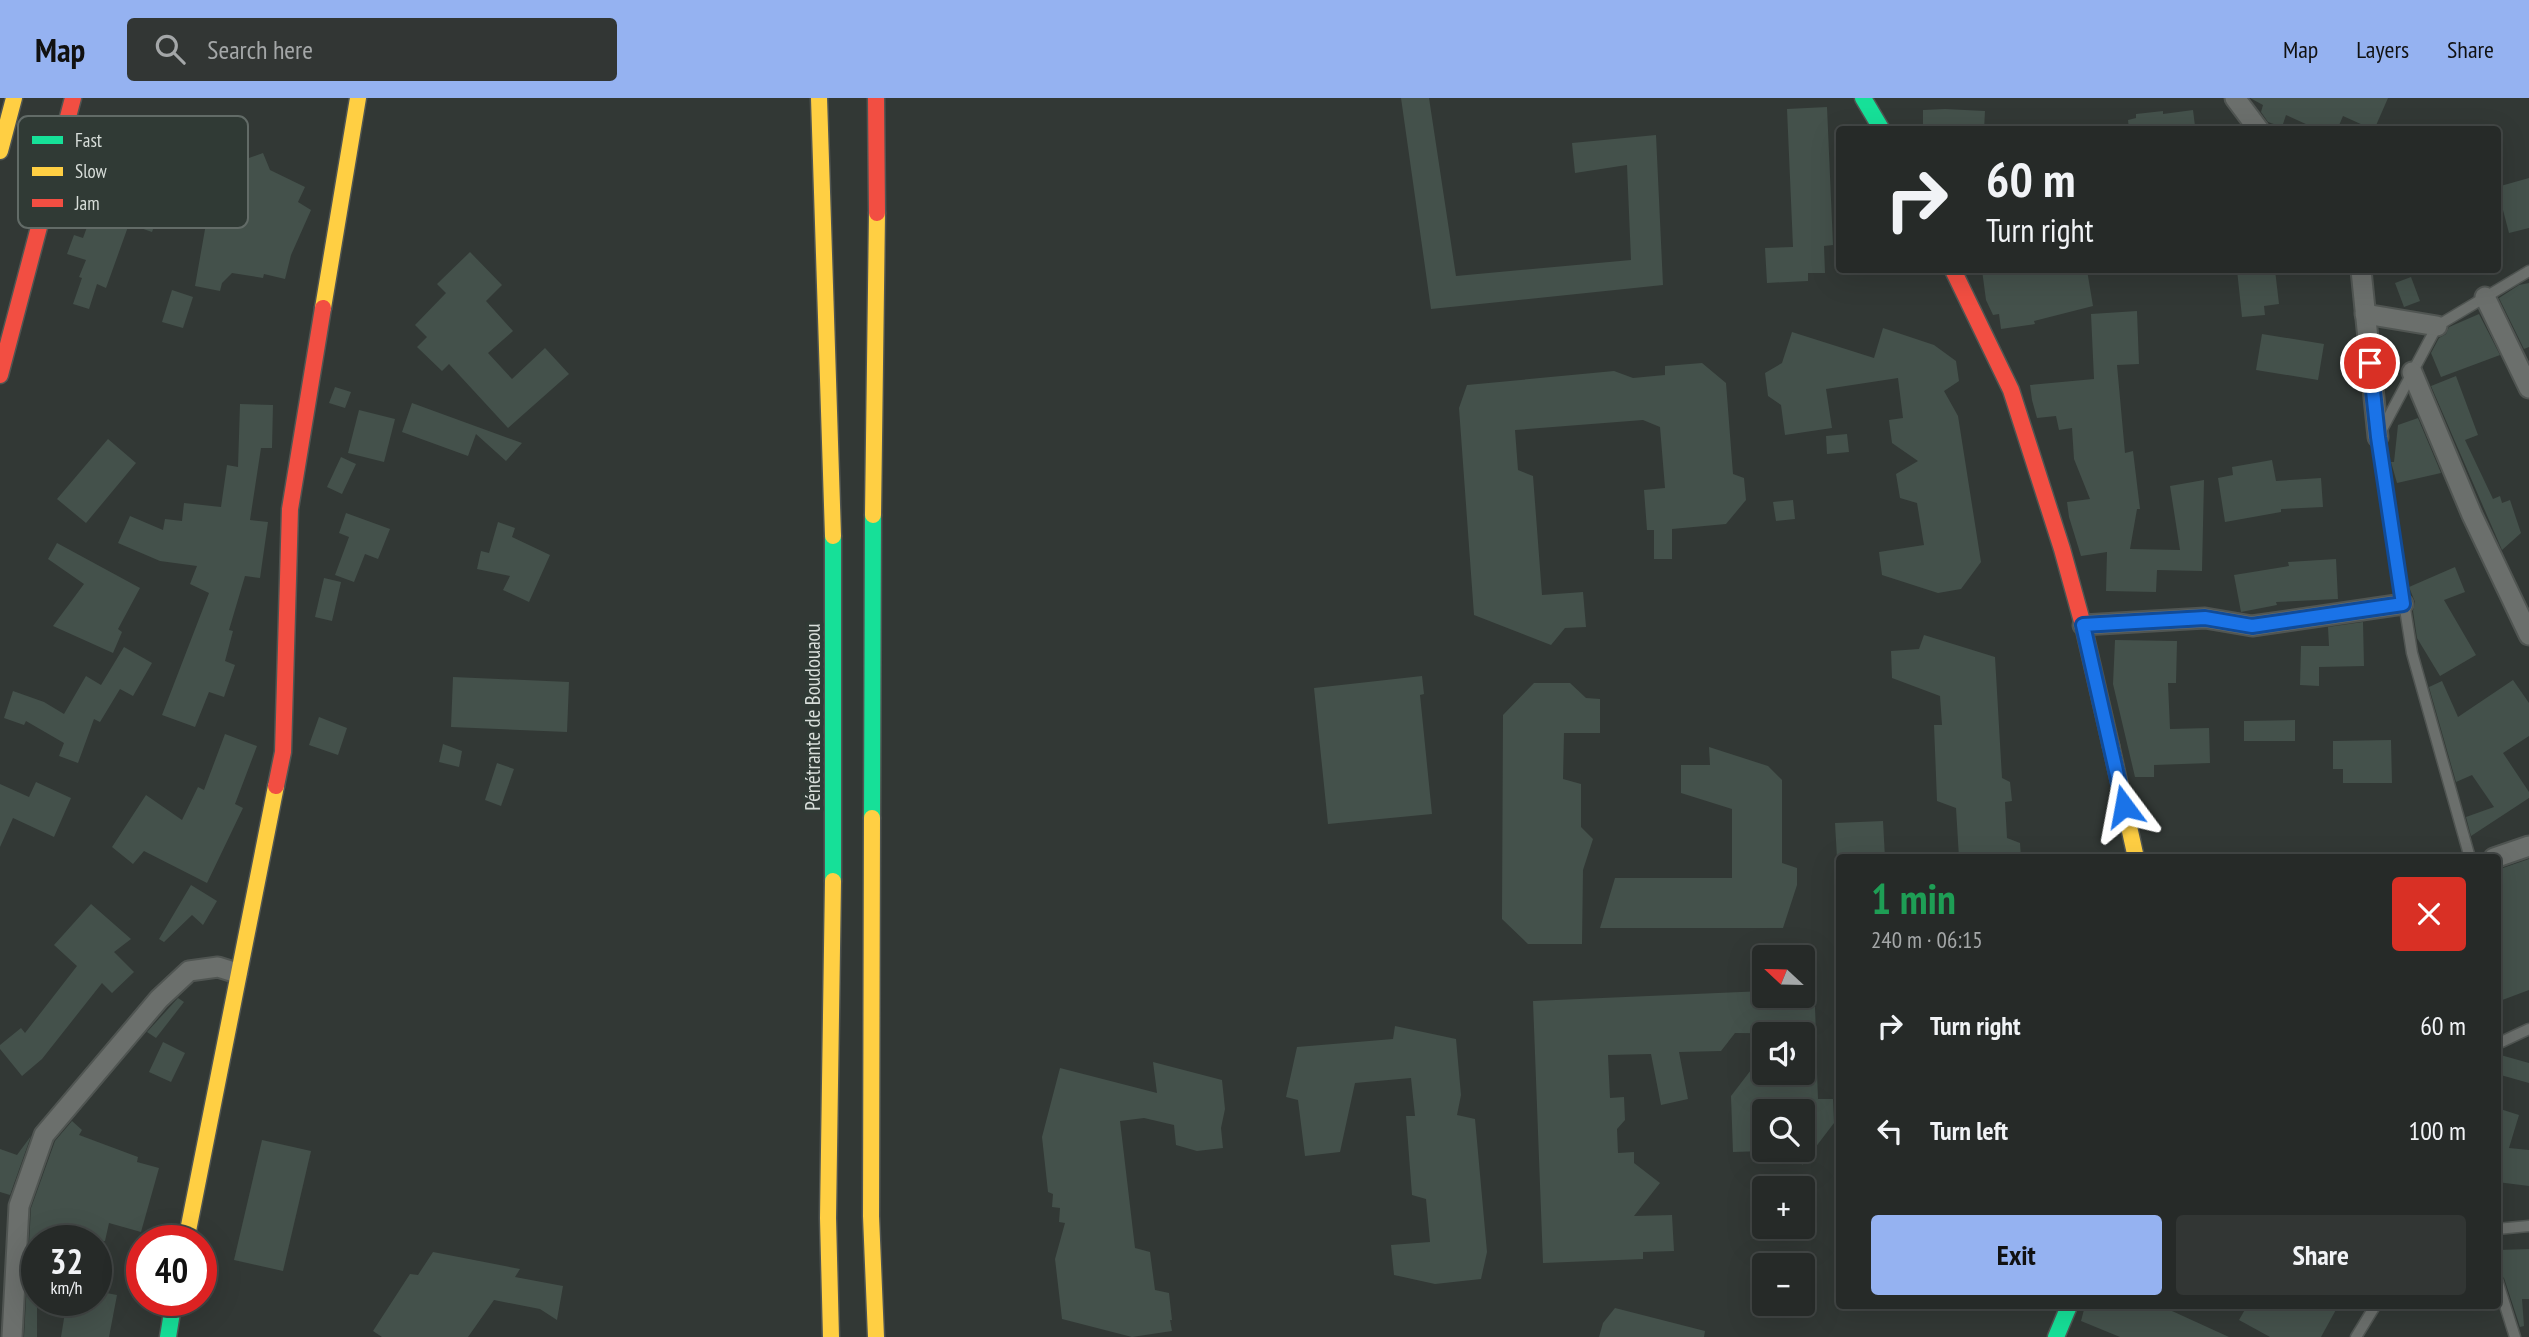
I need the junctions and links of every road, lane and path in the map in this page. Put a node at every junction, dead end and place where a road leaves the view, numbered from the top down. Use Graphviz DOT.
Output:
graph roads {
  1 [pos="14,98"];
  2 [pos="73,98"];
  3 [pos="358,98"];
  4 [pos="812,98"];
  5 [pos="819,98"];
  6 [pos="876,98"];
  7 [pos="1863,98"];
  8 [pos="2235,98"];
  9 [pos="68,116"];
  10 [pos="1880,126"];
  11 [pos="2256,126"];
  12 [pos="819,136"];
  13 [pos="0,151"];
  14 [pos="39,228"];
  15 [pos="2529,271"];
  16 [pos="1954,273"];
  17 [pos="2361,273"];
  18 [pos="2485,297"];
  19 [pos="2365,314"];
  20 [pos="2437,326"];
  21 [pos="2412,372"];
  22 [pos="0,375"];
  23 [pos="2529,388"];
  24 [pos="2378,437"];
  25 [pos="2403,604"];
  26 [pos="2083,625"];
  27 [pos="2529,635"];
  28 [pos="2529,846"];
  29 [pos="2135,854"];
  30 [pos="2469,854"];
  31 [pos="2501,856"];
  32 [pos="237,973"];
  33 [pos="2529,1029"];
  34 [pos="2501,1042"];
  35 [pos="189,1225"];
  36 [pos="2529,1226"];
  37 [pos="2501,1229"];
  38 [pos="2501,1293"];
  39 [pos="2068,1309"];
  40 [pos="2373,1309"];
  41 [pos="171,1316"];
  42 [pos="12,1337"];
  43 [pos="168,1337"];
  44 [pos="831,1337"];
  45 [pos="876,1337"];
  46 [pos="2056,1337"];
  47 [pos="2356,1337"];
  48 [pos="2515,1337"];
  1 -- 13 [label="main road"];
  2 -- 9 [label="main road"];
  3 -- 32 [label="main road"];
  4 -- 12 [label="main road"];
  5 -- 12 [label="main road, Pénétrante de Boudouaou"];
  6 -- 45 [label="main road"];
  7 -- 10 [label="main road"];
  8 -- 11 [label="street"];
  12 -- 44 [label="main road, Pénétrante de Boudouaou"];
  14 -- 22 [label="main road"];
  15 -- 18 [label="lane"];
  16 -- 26 [label="main road"];
  17 -- 19 [label="street"];
  18 -- 20 [label="lane"];
  18 -- 23 [label="street"];
  19 -- 20 [label="street"];
  19 -- 24 [label="street"];
  20 -- 21 [label="lane"];
  21 -- 24 [label="lane"];
  21 -- 27 [label="street"];
  24 -- 25 [label="lane"];
  25 -- 26 [label="street"];
  25 -- 30 [label="lane"];
  26 -- 29 [label="main road"];
  28 -- 31 [label="street"];
  32 -- 35 [label="main road"];
  32 -- 42 [label="street"];
  33 -- 34 [label="lane"];
  36 -- 37 [label="lane"];
  38 -- 48 [label="lane"];
  39 -- 46 [label="main road"];
  40 -- 47 [label="lane"];
  41 -- 43 [label="main road"];
}
